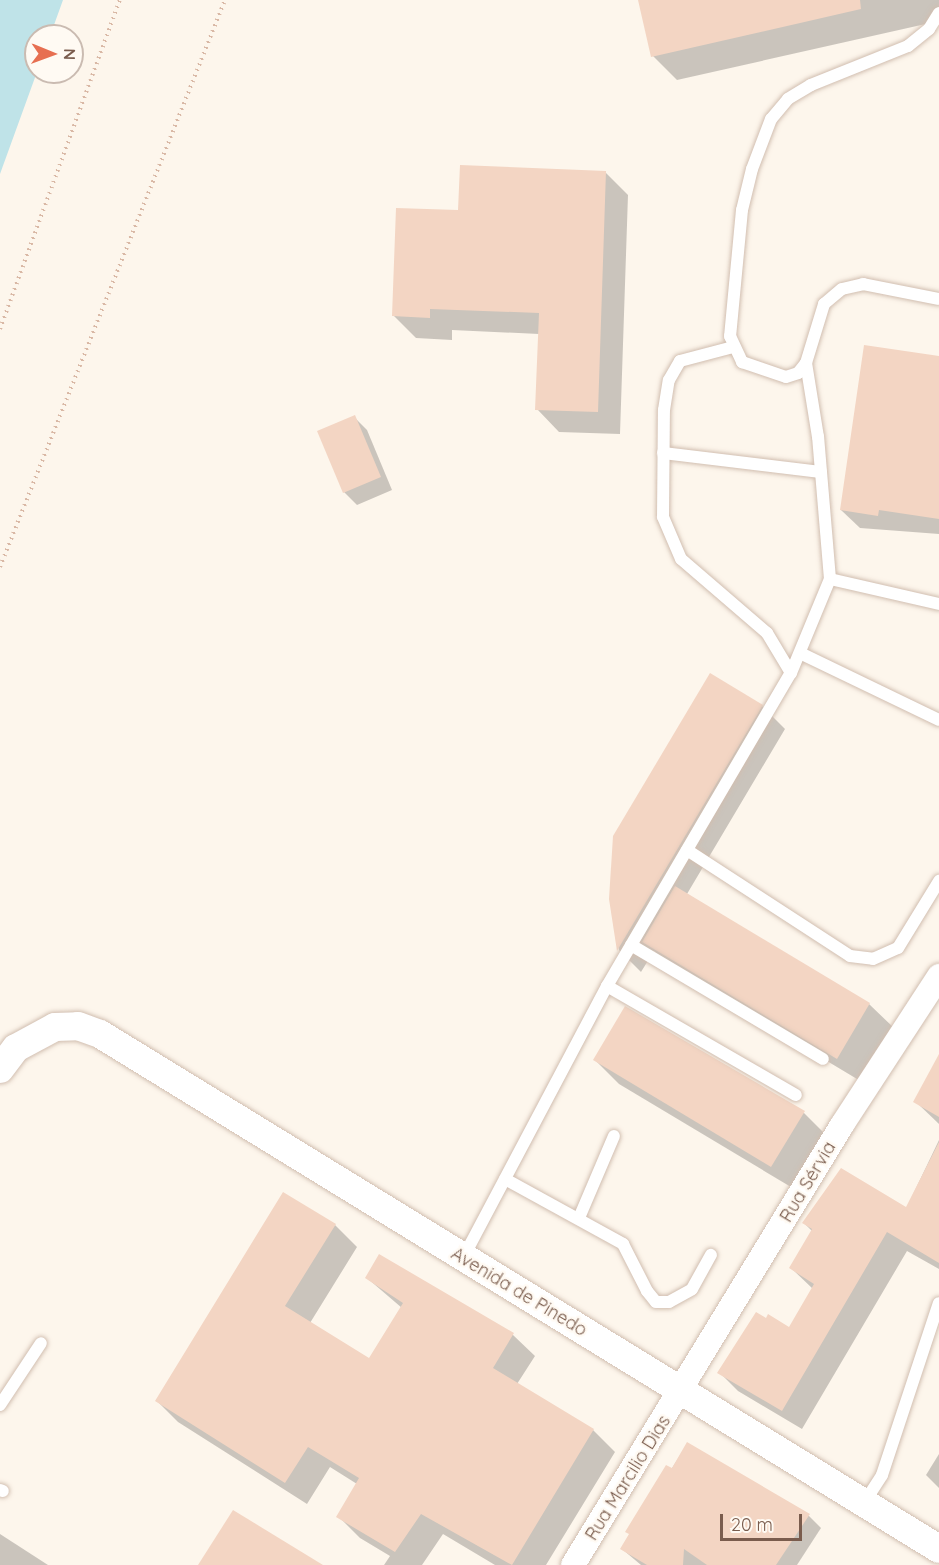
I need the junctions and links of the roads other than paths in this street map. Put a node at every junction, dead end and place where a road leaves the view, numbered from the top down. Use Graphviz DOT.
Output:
graph roads {
  1 [pos="938,18"];
  2 [pos="939,298"];
  3 [pos="733,347"];
  4 [pos="806,363"];
  5 [pos="663,453"];
  6 [pos="821,472"];
  7 [pos="830,579"];
  8 [pos="939,604"];
  9 [pos="800,653"];
  10 [pos="791,673"];
  11 [pos="939,720"];
  12 [pos="687,850"];
  13 [pos="939,881"];
  14 [pos="631,945"];
  15 [pos="937,985"];
  16 [pos="607,986"];
  17 [pos="823,1059"];
  18 [pos="0,1069"];
  19 [pos="796,1095"];
  20 [pos="614,1136"];
  21 [pos="506,1179"];
  22 [pos="579,1218"];
  23 [pos="711,1255"];
  24 [pos="463,1259"];
  25 [pos="939,1303"];
  26 [pos="41,1343"];
  27 [pos="683,1391"];
  28 [pos="0,1405"];
  29 [pos="863,1504"];
  30 [pos="939,1549"];
  31 [pos="573,1565"];
  1 -- 3 [label="lane"];
  2 -- 4 [label="lane"];
  3 -- 4 [label="lane"];
  3 -- 5 [label="lane"];
  4 -- 6 [label="lane"];
  5 -- 6 [label="lane"];
  5 -- 10 [label="lane"];
  6 -- 7 [label="lane"];
  7 -- 8 [label="lane"];
  7 -- 9 [label="lane"];
  9 -- 10 [label="lane"];
  9 -- 11 [label="lane"];
  10 -- 12 [label="lane"];
  12 -- 13 [label="lane"];
  12 -- 14 [label="lane"];
  14 -- 16 [label="lane"];
  14 -- 17 [label="lane"];
  15 -- 27 [label="street, Rua Sérvia"];
  16 -- 19 [label="lane"];
  16 -- 21 [label="lane"];
  18 -- 24 [label="street, Avenida de Pinedo"];
  20 -- 22 [label="lane"];
  21 -- 22 [label="lane"];
  21 -- 24 [label="lane"];
  22 -- 23 [label="lane"];
  24 -- 27 [label="street, Avenida de Pinedo"];
  25 -- 29 [label="lane"];
  26 -- 28 [label="lane"];
  27 -- 29 [label="street, Avenida de Pinedo"];
  27 -- 31 [label="street, Rua Marcilio Dias"];
  29 -- 30 [label="street, Avenida de Pinedo"];
}
